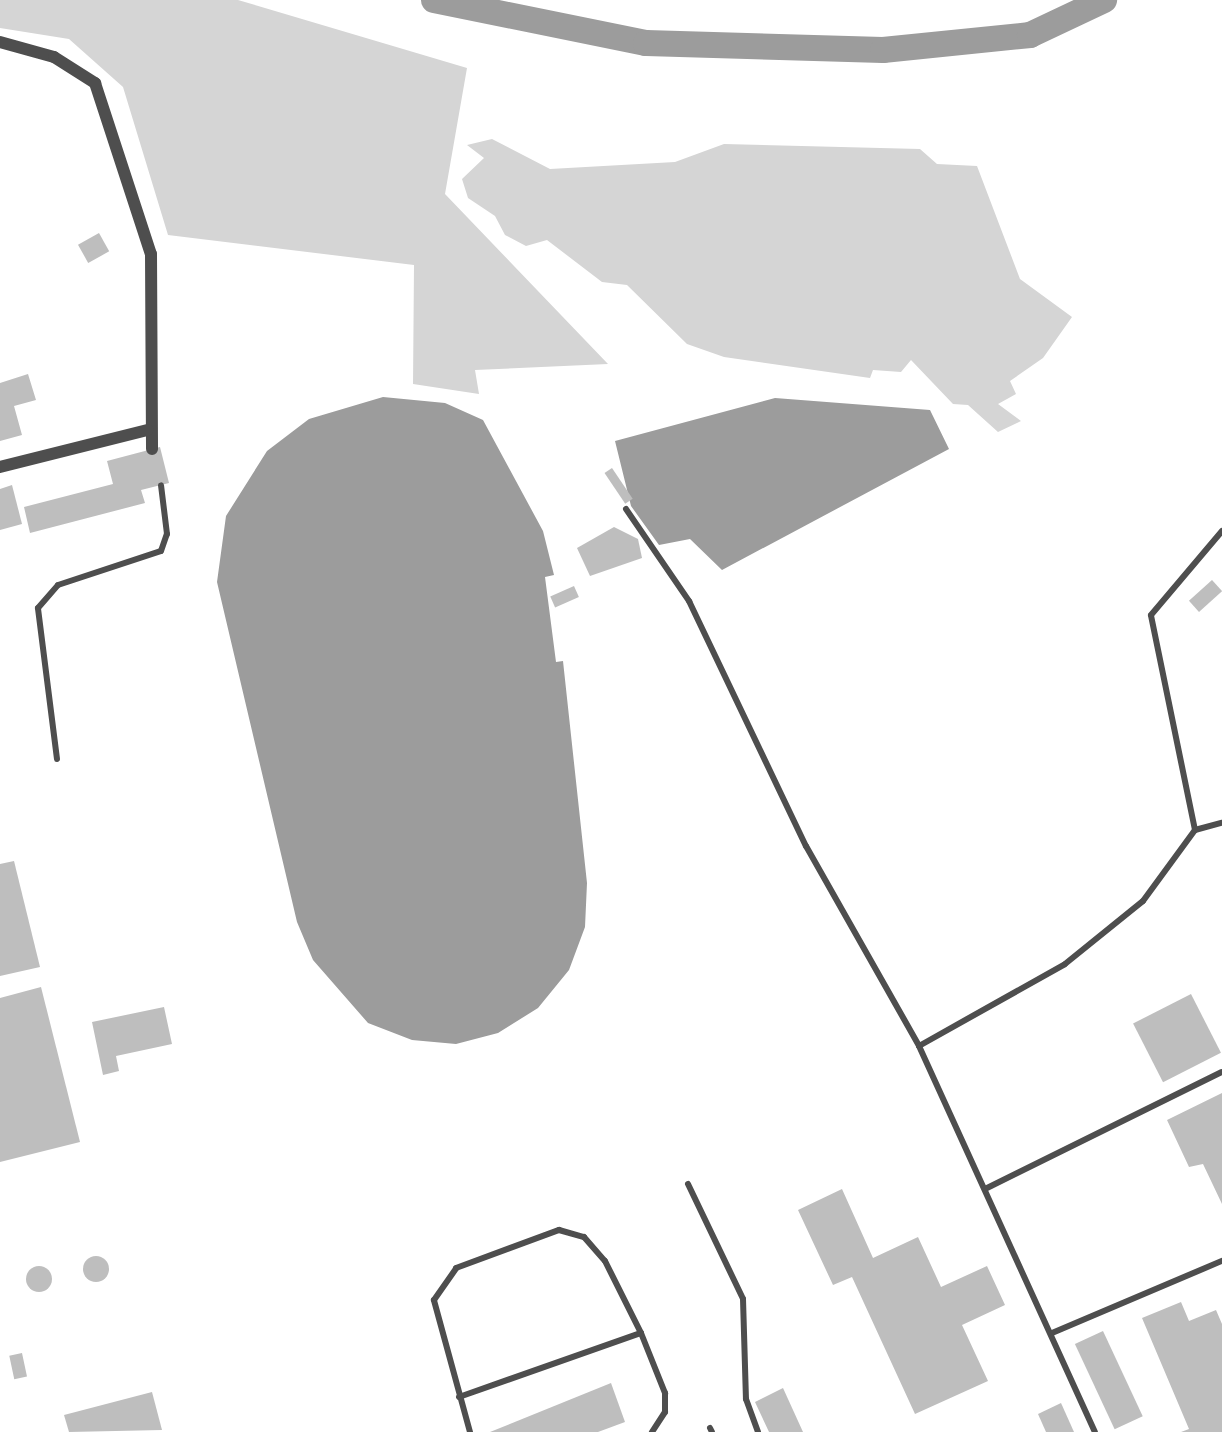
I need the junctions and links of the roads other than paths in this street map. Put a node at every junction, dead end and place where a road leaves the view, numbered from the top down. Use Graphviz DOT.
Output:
graph roads {
  1 [pos="0,42"];
  2 [pos="147,430"];
  3 [pos="152,449"];
  4 [pos="0,467"];
  5 [pos="161,485"];
  6 [pos="626,509"];
  7 [pos="1222,531"];
  8 [pos="57,759"];
  9 [pos="1222,823"];
  10 [pos="1195,830"];
  11 [pos="919,1046"];
  12 [pos="1222,1072"];
  13 [pos="688,1184"];
  14 [pos="985,1189"];
  15 [pos="1222,1261"];
  16 [pos="641,1333"];
  17 [pos="1052,1333"];
  18 [pos="459,1397"];
  19 [pos="470,1432"];
  20 [pos="652,1432"];
  21 [pos="758,1432"];
  22 [pos="1095,1432"];
  1 -- 2 [label="street"];
  2 -- 3 [label="street"];
  2 -- 4 [label="street"];
  5 -- 8 [label="lane"];
  6 -- 11 [label="lane"];
  7 -- 10 [label="lane"];
  9 -- 10 [label="lane"];
  10 -- 11 [label="lane"];
  11 -- 14 [label="lane"];
  12 -- 14 [label="lane"];
  13 -- 21 [label="lane"];
  14 -- 17 [label="lane"];
  15 -- 17 [label="lane"];
  16 -- 18 [label="lane"];
  16 -- 18 [label="lane"];
  16 -- 20 [label="lane"];
  17 -- 22 [label="lane"];
  18 -- 19 [label="lane"];
}
